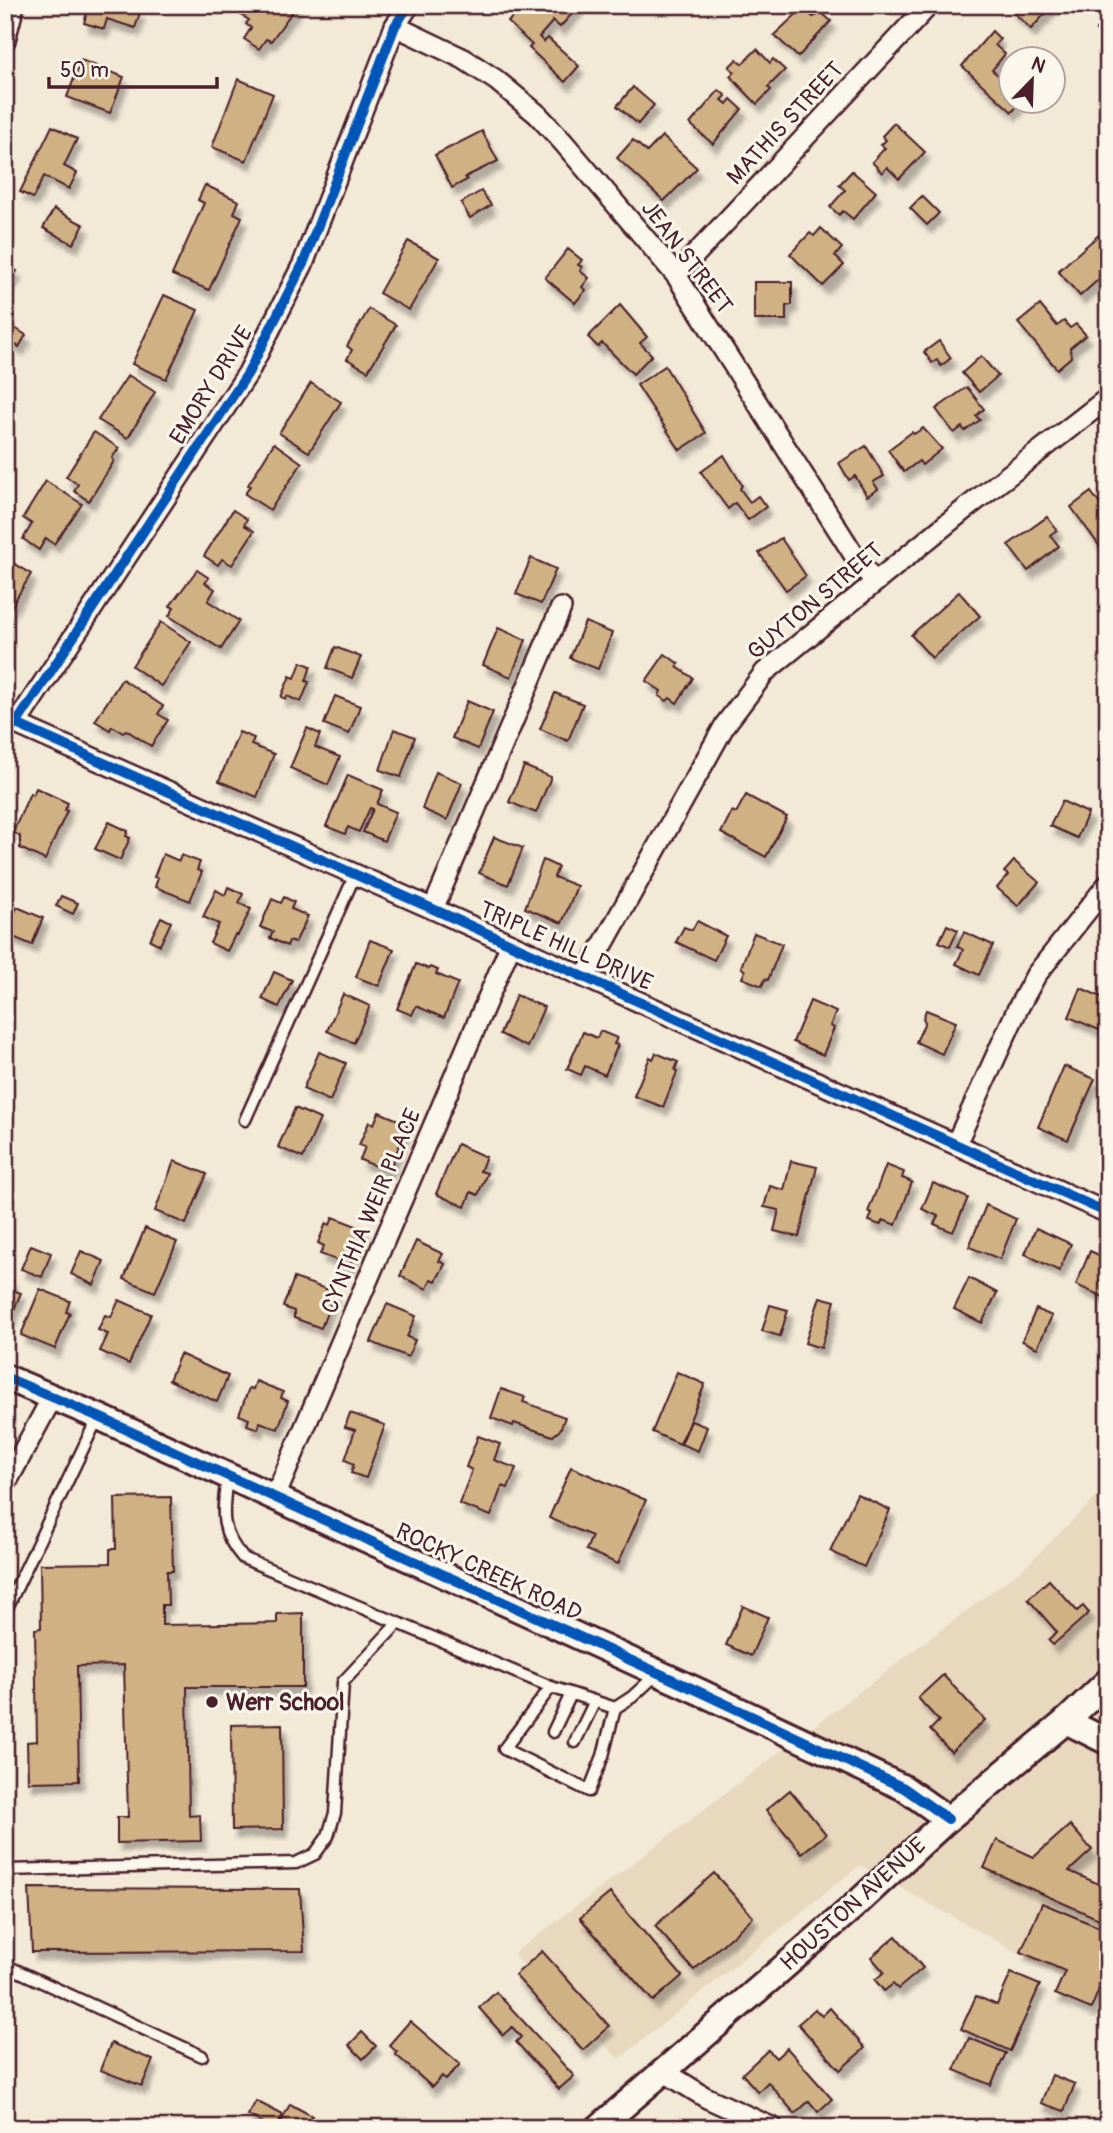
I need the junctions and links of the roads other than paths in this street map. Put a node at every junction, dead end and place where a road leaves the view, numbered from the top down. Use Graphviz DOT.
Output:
graph roads {
  1 [pos="14,5"];
  2 [pos="409,5"];
  3 [pos="929,5"];
  4 [pos="395,26"];
  5 [pos="5,40"];
  6 [pos="676,275"];
  7 [pos="1108,398"];
  8 [pos="875,582"];
  9 [pos="561,608"];
  10 [pos="11,722"];
  11 [pos="355,875"];
  12 [pos="1108,884"];
  13 [pos="433,909"];
  14 [pos="511,944"];
  15 [pos="584,977"];
  16 [pos="245,1120"];
  17 [pos="956,1144"];
  18 [pos="1108,1213"];
  19 [pos="5,1377"];
  20 [pos="53,1396"];
  21 [pos="99,1417"];
  22 [pos="227,1475"];
  23 [pos="5,1485"];
  24 [pos="275,1497"];
  25 [pos="5,1612"];
  26 [pos="398,1623"];
  27 [pos="659,1673"];
  28 [pos="1108,1681"];
  29 [pos="551,1687"];
  30 [pos="571,1694"];
  31 [pos="594,1703"];
  32 [pos="615,1708"];
  33 [pos="1066,1721"];
  34 [pos="553,1731"];
  35 [pos="575,1741"];
  36 [pos="1108,1742"];
  37 [pos="542,1754"];
  38 [pos="537,1765"];
  39 [pos="565,1765"];
  40 [pos="560,1777"];
  41 [pos="948,1819"];
  42 [pos="5,1870"];
  43 [pos="5,1965"];
  44 [pos="202,2056"];
  45 [pos="663,2071"];
  46 [pos="598,2128"];
  47 [pos="773,2128"];
  1 -- 5 [label="street"];
  2 -- 4 [label="street, EMORY DRIVE"];
  3 -- 6 [label="street, MATHIS STREET"];
  4 -- 6 [label="street, JEAN STREET"];
  4 -- 10 [label="street, EMORY DRIVE"];
  6 -- 8 [label="street, JEAN STREET"];
  7 -- 8 [label="street, GUYTON STREET"];
  8 -- 15 [label="street, GUYTON STREET"];
  9 -- 13 [label="street"];
  10 -- 11 [label="street, TRIPLE HILL DRIVE"];
  11 -- 13 [label="street, TRIPLE HILL DRIVE"];
  11 -- 16 [label="lane"];
  12 -- 17 [label="street"];
  13 -- 14 [label="street, TRIPLE HILL DRIVE"];
  14 -- 15 [label="street, TRIPLE HILL DRIVE"];
  14 -- 24 [label="street, CYNTHIA WEIR PLACE"];
  15 -- 17 [label="street, TRIPLE HILL DRIVE"];
  17 -- 18 [label="street, TRIPLE HILL DRIVE"];
  19 -- 20 [label="street, ROCKY CREEK ROAD"];
  20 -- 21 [label="street, ROCKY CREEK ROAD"];
  20 -- 23 [label="street"];
  21 -- 22 [label="street, ROCKY CREEK ROAD"];
  21 -- 25 [label="lane"];
  22 -- 24 [label="street, ROCKY CREEK ROAD"];
  22 -- 26 [label="lane"];
  24 -- 27 [label="street, ROCKY CREEK ROAD"];
  26 -- 29 [label="lane"];
  26 -- 42 [label="lane"];
  27 -- 32 [label="lane"];
  27 -- 41 [label="street, ROCKY CREEK ROAD"];
  28 -- 33 [label="street, HOUSTON AVENUE"];
  29 -- 30 [label="lane"];
  29 -- 38 [label="lane"];
  30 -- 31 [label="lane"];
  30 -- 34 [label="lane"];
  31 -- 32 [label="lane"];
  31 -- 35 [label="lane"];
  32 -- 40 [label="lane"];
  33 -- 36 [label="street"];
  33 -- 41 [label="street, HOUSTON AVENUE"];
  37 -- 38 [label="lane"];
  38 -- 40 [label="lane"];
  39 -- 40 [label="lane"];
  41 -- 45 [label="street, HOUSTON AVENUE"];
  43 -- 44 [label="lane"];
  45 -- 46 [label="street, HOUSTON AVENUE"];
  45 -- 47 [label="street"];
}
